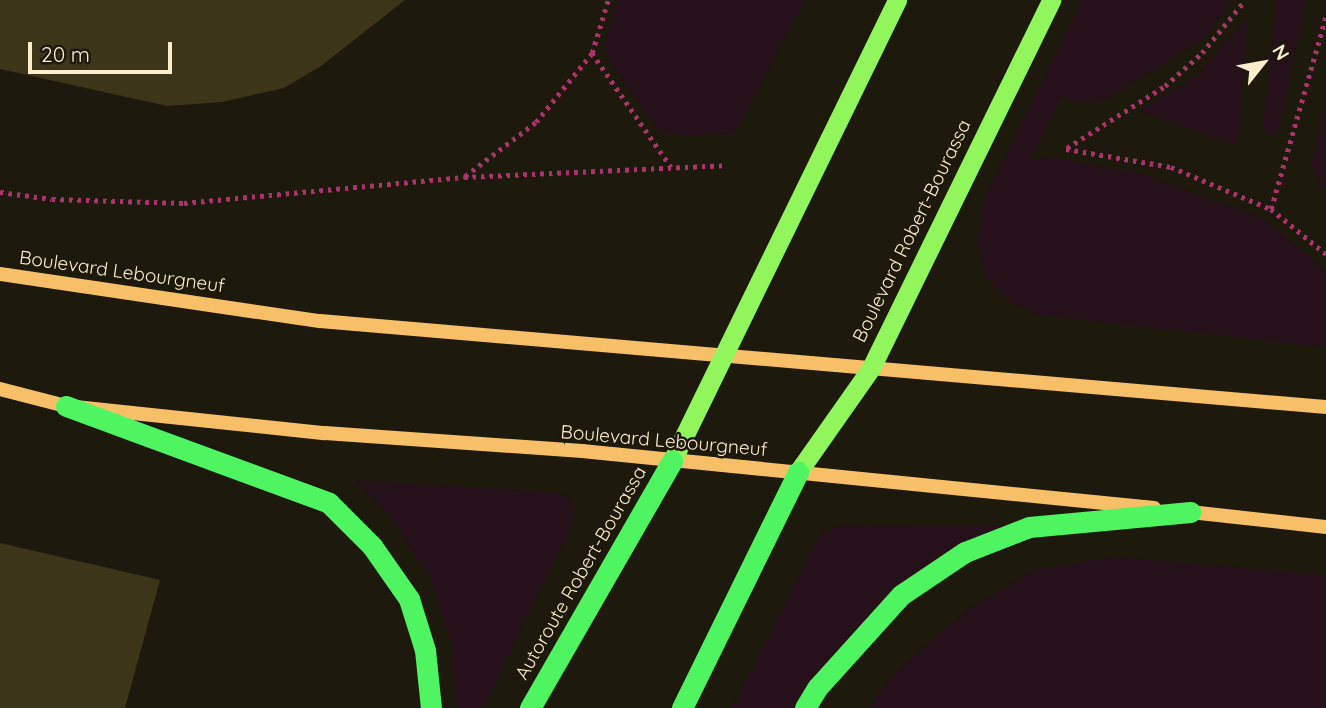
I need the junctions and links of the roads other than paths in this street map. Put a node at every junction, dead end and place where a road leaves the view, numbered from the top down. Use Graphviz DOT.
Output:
graph roads {
  1 [pos="897,0"];
  2 [pos="1051,0"];
  3 [pos="0,274"];
  4 [pos="720,354"];
  5 [pos="871,368"];
  6 [pos="0,389"];
  7 [pos="66,406"];
  8 [pos="1326,407"];
  9 [pos="672,461"];
  10 [pos="798,472"];
  11 [pos="1190,512"];
  12 [pos="1326,527"];
  13 [pos="431,708"];
  14 [pos="530,708"];
  15 [pos="682,708"];
  16 [pos="805,708"];
  1 -- 4 [label="highway"];
  2 -- 5 [label="highway, Boulevard Robert-Bourassa"];
  3 -- 4 [label="main road, Boulevard Lebourgneuf"];
  4 -- 5 [label="main road, Boulevard Lebourgneuf"];
  4 -- 9 [label="highway"];
  5 -- 8 [label="main road, Boulevard Lebourgneuf"];
  5 -- 10 [label="highway, Boulevard Robert-Bourassa"];
  6 -- 7 [label="main road, Boulevard Lebourgneuf"];
  7 -- 9 [label="main road, Boulevard Lebourgneuf"];
  7 -- 13 [label="highway"];
  9 -- 10 [label="main road, Boulevard Lebourgneuf"];
  9 -- 14 [label="highway, Autoroute Robert-Bourassa"];
  10 -- 11 [label="main road, Boulevard Lebourgneuf"];
  10 -- 15 [label="highway"];
  11 -- 12 [label="main road, Boulevard Lebourgneuf"];
  11 -- 16 [label="highway"];
}
